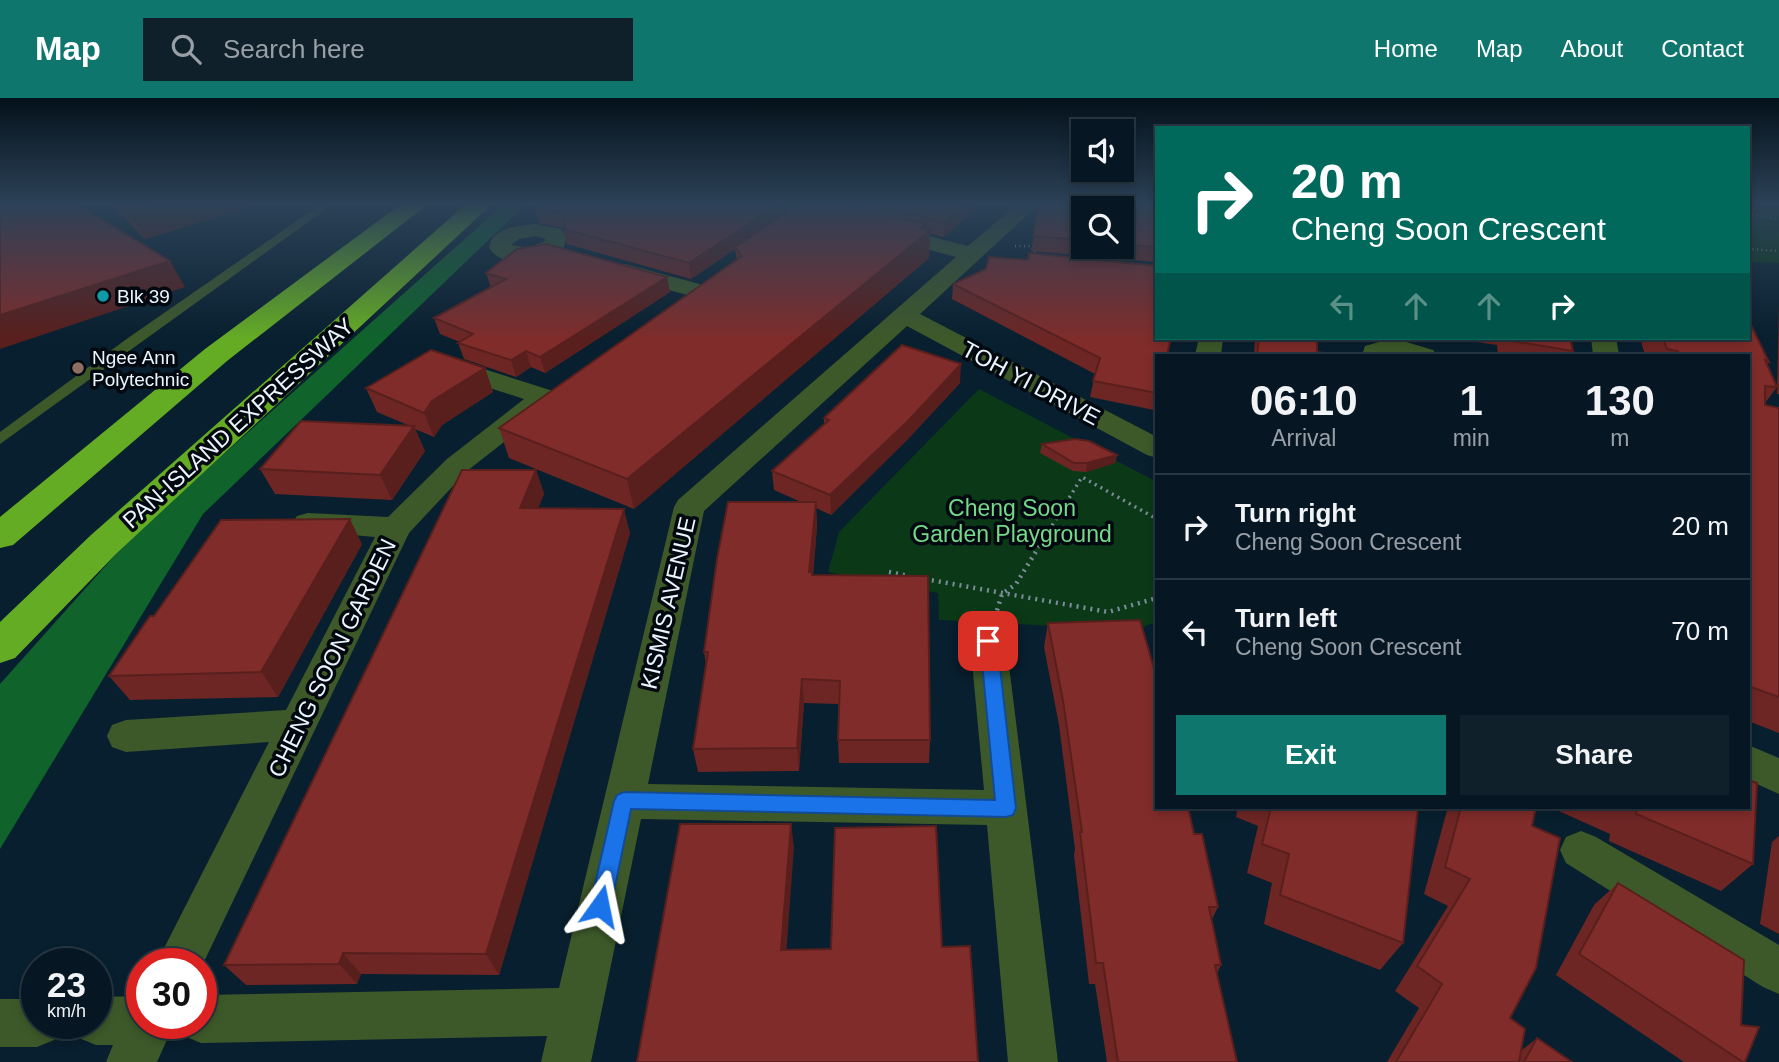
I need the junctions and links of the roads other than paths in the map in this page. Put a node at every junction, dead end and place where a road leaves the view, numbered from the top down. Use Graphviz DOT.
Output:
graph roads {
  1 [pos="264,249"];
  2 [pos="356,249"];
  3 [pos="430,249"];
  4 [pos="549,249"];
  5 [pos="953,249"];
  6 [pos="978,249"];
  7 [pos="972,254"];
  8 [pos="575,256"];
  9 [pos="602,264"];
  10 [pos="718,275"];
  11 [pos="695,290"];
  12 [pos="673,306"];
  13 [pos="906,316"];
  14 [pos="1375,354"];
  15 [pos="1421,354"];
  16 [pos="423,357"];
  17 [pos="0,439"];
  18 [pos="1155,448"];
  19 [pos="280,522"];
  20 [pos="396,528"];
  21 [pos="0,536"];
  22 [pos="988,641"];
  23 [pos="0,647"];
  24 [pos="298,724"];
  25 [pos="125,736"];
  26 [pos="1750,762"];
  27 [pos="1779,777"];
  28 [pos="624,801"];
  29 [pos="1006,808"];
  30 [pos="1581,850"];
  31 [pos="188,948"];
  32 [pos="1779,971"];
  33 [pos="577,1012"];
  34 [pos="217,1019"];
  35 [pos="0,1023"];
  36 [pos="21,1023"];
  37 [pos="142,1039"];
  38 [pos="131,1062"];
  39 [pos="566,1062"];
  40 [pos="1033,1062"];
  1 -- 17 [label="lane"];
  2 -- 21 [label="highway"];
  3 -- 23 [label="highway, PAN-ISLAND EXPRESSWAY"];
  4 -- 8 [label="street"];
  5 -- 7 [label="street"];
  6 -- 7 [label="street, KISMIS AVENUE"];
  7 -- 13 [label="street, KISMIS AVENUE"];
  9 -- 11 [label="street"];
  10 -- 11 [label="street"];
  11 -- 12 [label="street"];
  13 -- 18 [label="street, TOH YI DRIVE"];
  13 -- 28 [label="street, KISMIS AVENUE"];
  14 -- 15 [label="street"];
  16 -- 20 [label="street, CHENG SOON GARDEN"];
  19 -- 20 [label="street"];
  20 -- 24 [label="street, CHENG SOON GARDEN"];
  22 -- 29 [label="street"];
  24 -- 25 [label="street"];
  24 -- 31 [label="street, CHENG SOON GARDEN"];
  26 -- 27 [label="street"];
  28 -- 29 [label="street"];
  28 -- 33 [label="street, KISMIS AVENUE"];
  29 -- 40 [label="street"];
  30 -- 32 [label="street"];
  33 -- 34 [label="street"];
  33 -- 39 [label="street, KISMIS AVENUE"];
  35 -- 36 [label="street"];
  37 -- 38 [label="street"];
}
